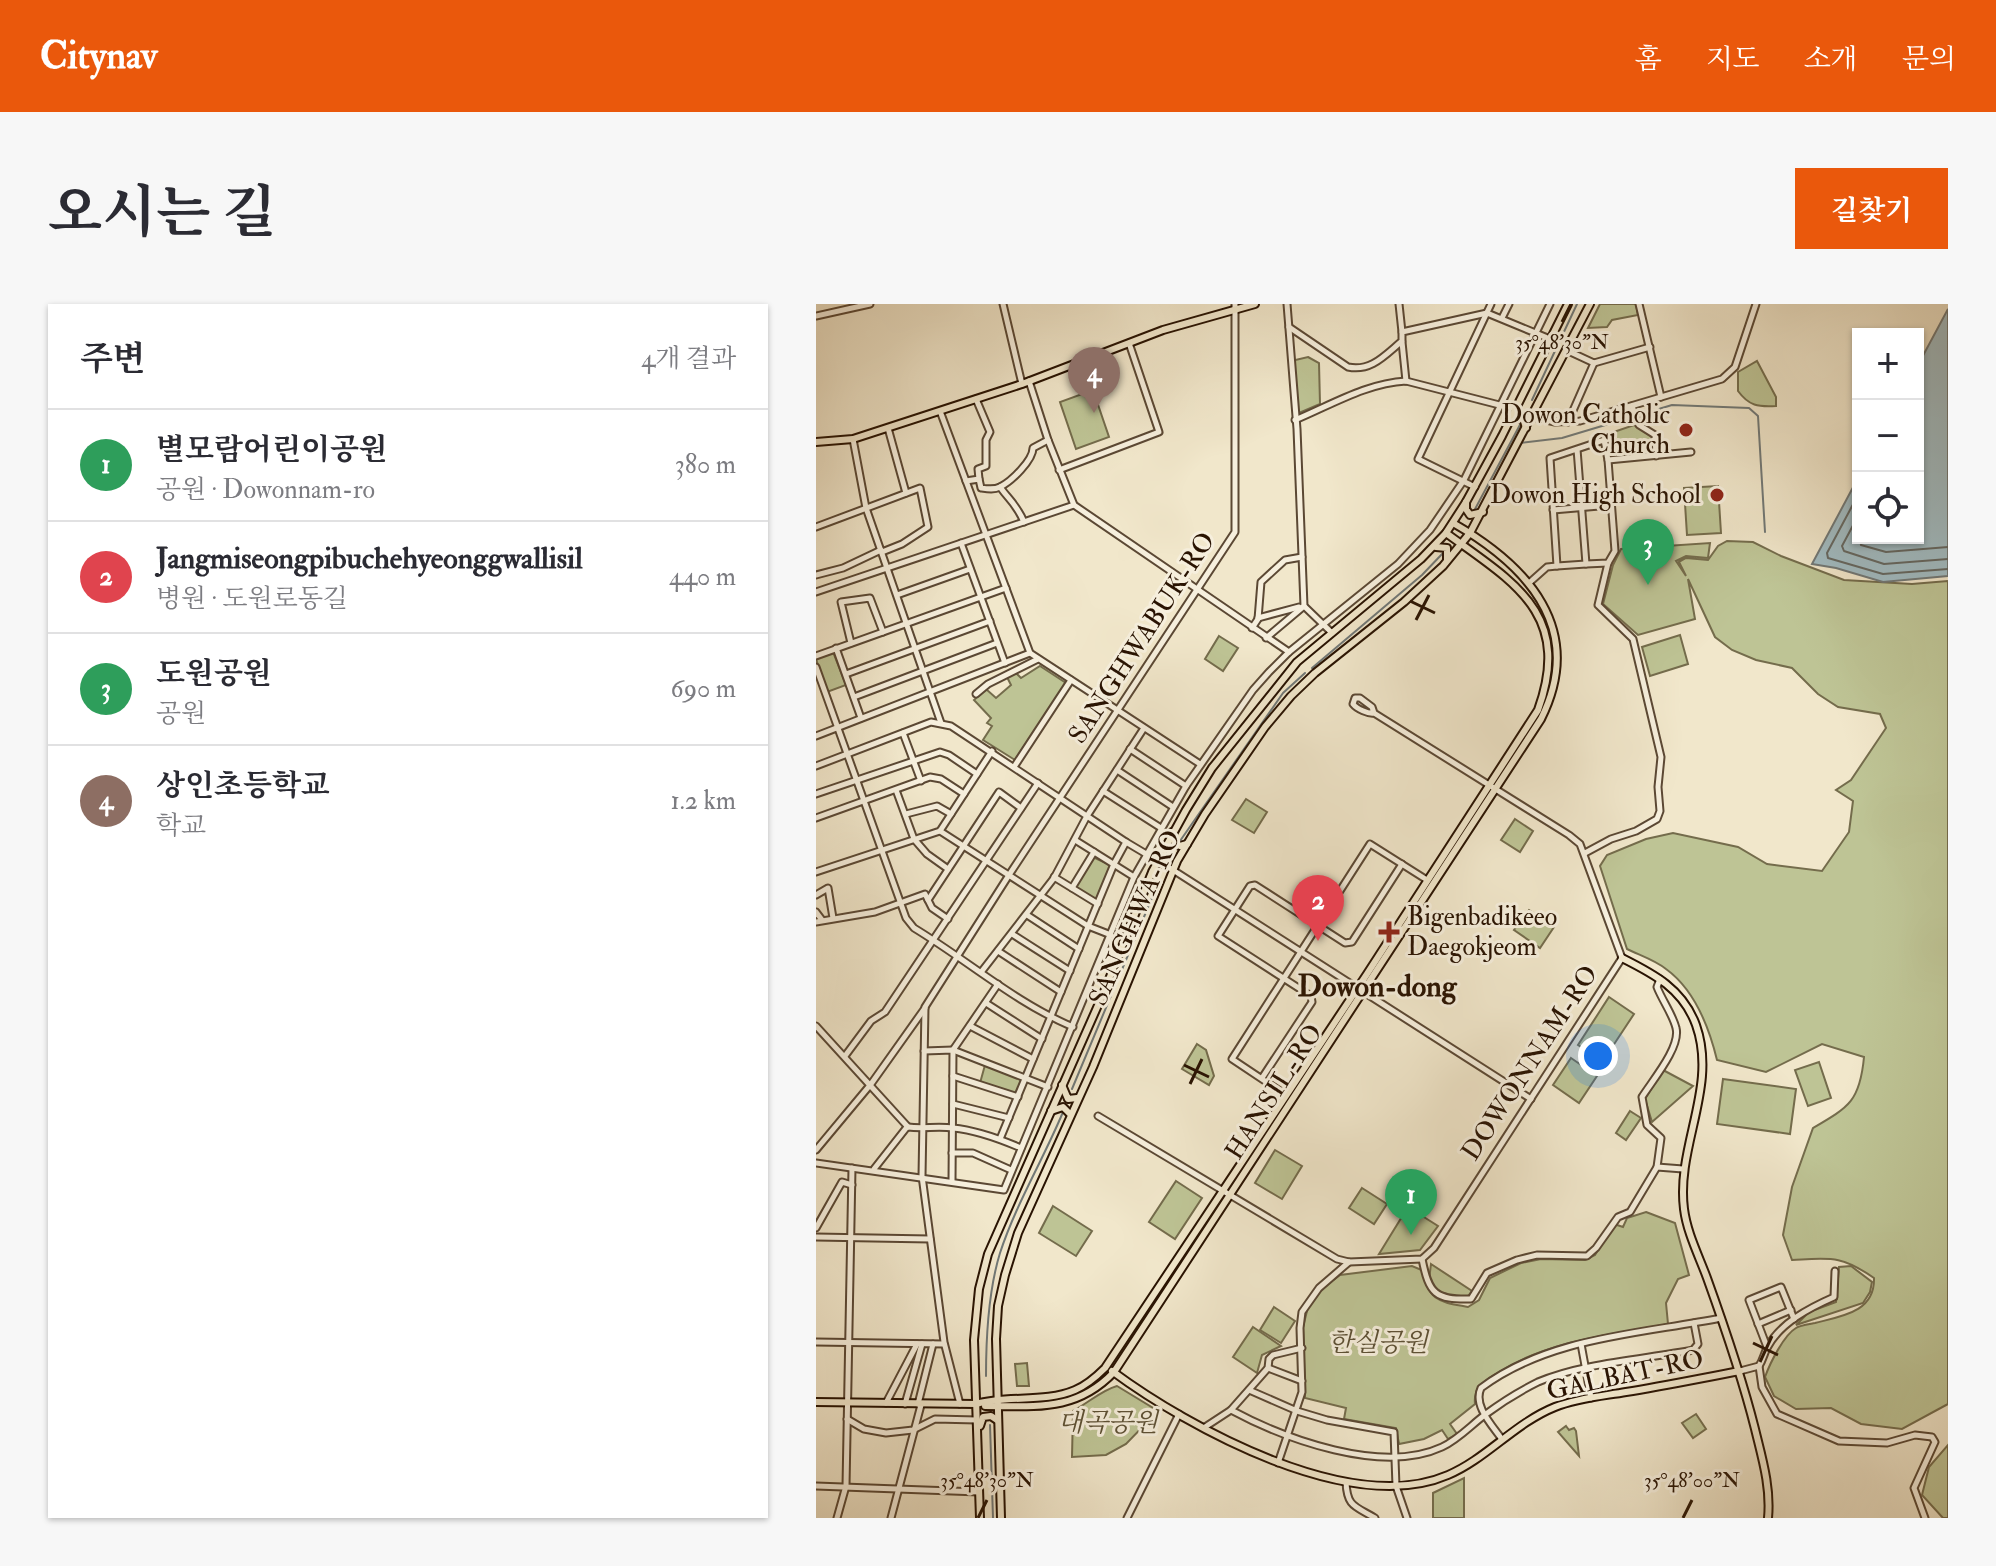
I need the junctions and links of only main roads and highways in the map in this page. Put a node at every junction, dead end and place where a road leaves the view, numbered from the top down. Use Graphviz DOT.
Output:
graph roads {
  1 [pos="1255,304"];
  2 [pos="1568,304"];
  3 [pos="1590,304"];
  4 [pos="1235,306"];
  5 [pos="1510,419"];
  6 [pos="1526,431"];
  7 [pos="816,442"];
  8 [pos="1466,502"];
  9 [pos="1484,511"];
  10 [pos="1453,523"];
  11 [pos="1446,533"];
  12 [pos="1470,533"];
  13 [pos="1462,544"];
  14 [pos="1433,548"];
  15 [pos="1445,563"];
  16 [pos="1493,786"];
  17 [pos="1172,832"];
  18 [pos="1187,844"];
  19 [pos="1148,882"];
  20 [pos="1164,888"];
  21 [pos="1622,958"];
  22 [pos="1361,990"];
  23 [pos="1062,1085"];
  24 [pos="1079,1096"];
  25 [pos="1051,1111"];
  26 [pos="1069,1118"];
  27 [pos="1227,1194"];
  28 [pos="1107,1366"];
  29 [pos="1740,1371"];
  30 [pos="1114,1372"];
  31 [pos="817,1401"];
  32 [pos="996,1402"];
  33 [pos="976,1404"];
  34 [pos="985,1406"];
  35 [pos="997,1420"];
  36 [pos="978,1436"];
  37 [pos="980,1518"];
  38 [pos="1001,1518"];
  39 [pos="1768,1518"];
  1 -- 4 [label="main road"];
  2 -- 5 [label="main road, SANGHWA-RO"];
  3 -- 6 [label="main road, SANGHWA-RO"];
  4 -- 7 [label="main road"];
  5 -- 6 [label="main road"];
  5 -- 8 [label="main road, SANGHWA-RO"];
  6 -- 9 [label="main road, SANGHWA-RO"];
  8 -- 9 [label="main road"];
  8 -- 10 [label="main road, SANGHWA-RO"];
  9 -- 12 [label="main road, SANGHWA-RO"];
  10 -- 11 [label="main road, SANGHWA-RO"];
  10 -- 12 [label="main road, HANSIL-RO"];
  11 -- 13 [label="main road, HANSIL-RO"];
  11 -- 14 [label="main road, SANGHWA-RO"];
  12 -- 13 [label="main road, SANGHWA-RO"];
  12 -- 16 [label="main road, HANSIL-RO"];
  13 -- 15 [label="main road, SANGHWA-RO"];
  13 -- 16 [label="main road, HANSIL-RO"];
  14 -- 15 [label="main road"];
  14 -- 17 [label="main road, SANGHWA-RO"];
  15 -- 18 [label="main road, SANGHWA-RO"];
  16 -- 22 [label="main road, HANSIL-RO"];
  16 -- 22 [label="main road, HANSIL-RO"];
  17 -- 18 [label="main road"];
  17 -- 19 [label="main road, SANGHWA-RO"];
  18 -- 20 [label="main road, SANGHWA-RO"];
  19 -- 20 [label="main road"];
  19 -- 23 [label="main road, SANGHWA-RO"];
  20 -- 24 [label="main road, SANGHWA-RO"];
  21 -- 29 [label="main road"];
  22 -- 27 [label="main road, HANSIL-RO"];
  22 -- 27 [label="main road, HANSIL-RO"];
  23 -- 24 [label="main road"];
  23 -- 25 [label="main road, SANGHWA-RO"];
  24 -- 26 [label="main road, SANGHWA-RO"];
  25 -- 26 [label="main road"];
  25 -- 33 [label="main road, SANGHWA-RO"];
  26 -- 32 [label="main road, SANGHWA-RO"];
  27 -- 28 [label="main road, HANSIL-RO"];
  27 -- 30 [label="main road, HANSIL-RO"];
  28 -- 30 [label="main road, GALBAT-RO"];
  28 -- 32 [label="main road, HANSIL-RO"];
  29 -- 30 [label="main road, GALBAT-RO"];
  29 -- 39 [label="main road"];
  30 -- 32 [label="main road, HANSIL-RO"];
  31 -- 33 [label="main road"];
  32 -- 33 [label="main road, HANSIL-RO"];
  32 -- 34 [label="main road, HANSIL-RO"];
  32 -- 35 [label="main road, SANGHWA-RO"];
  33 -- 34 [label="main road, HANSIL-RO"];
  33 -- 36 [label="main road, SANGHWA-RO"];
  34 -- 35 [label="main road"];
  35 -- 36 [label="main road"];
  35 -- 38 [label="main road, SANGHWA-RO"];
  36 -- 37 [label="main road, SANGHWA-RO"];
}
